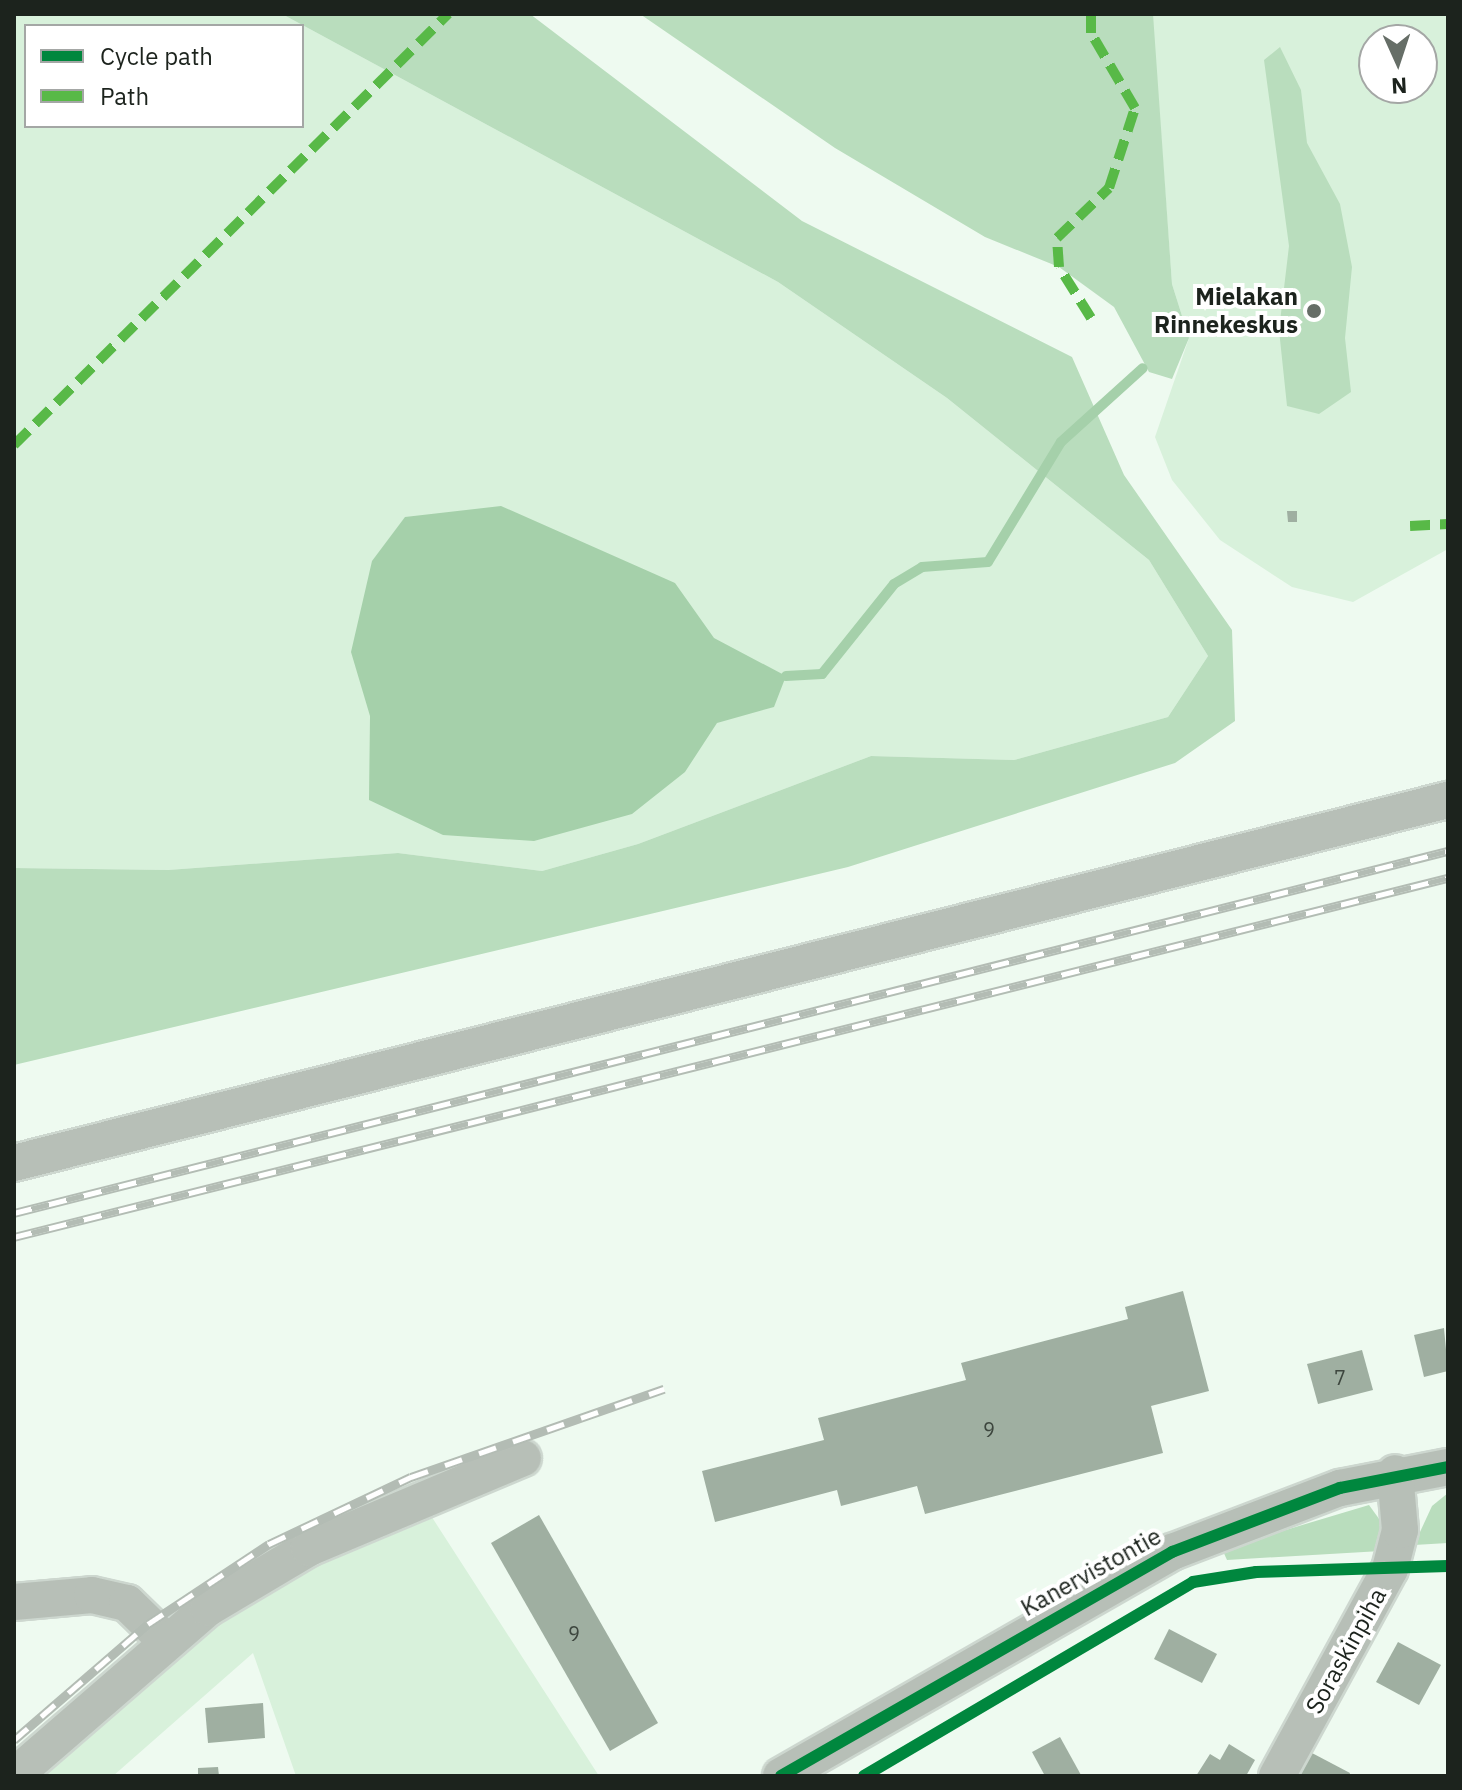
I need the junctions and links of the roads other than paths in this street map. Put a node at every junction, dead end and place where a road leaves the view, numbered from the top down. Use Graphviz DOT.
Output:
graph roads {
  1 [pos="1448,800"];
  2 [pos="14,1163"];
  3 [pos="523,1458"];
  4 [pos="1448,1467"];
  5 [pos="1395,1473"];
  6 [pos="14,1602"];
  7 [pos="164,1639"];
  8 [pos="14,1776"];
  9 [pos="781,1776"];
  10 [pos="1277,1776"];
  1 -- 2 [label="street"];
  3 -- 7 [label="street"];
  4 -- 5 [label="street, Kanervistontie"];
  5 -- 9 [label="street, Kanervistontie"];
  5 -- 10 [label="street, Soraskinpiha"];
  6 -- 7 [label="street"];
  7 -- 8 [label="street"];
}
